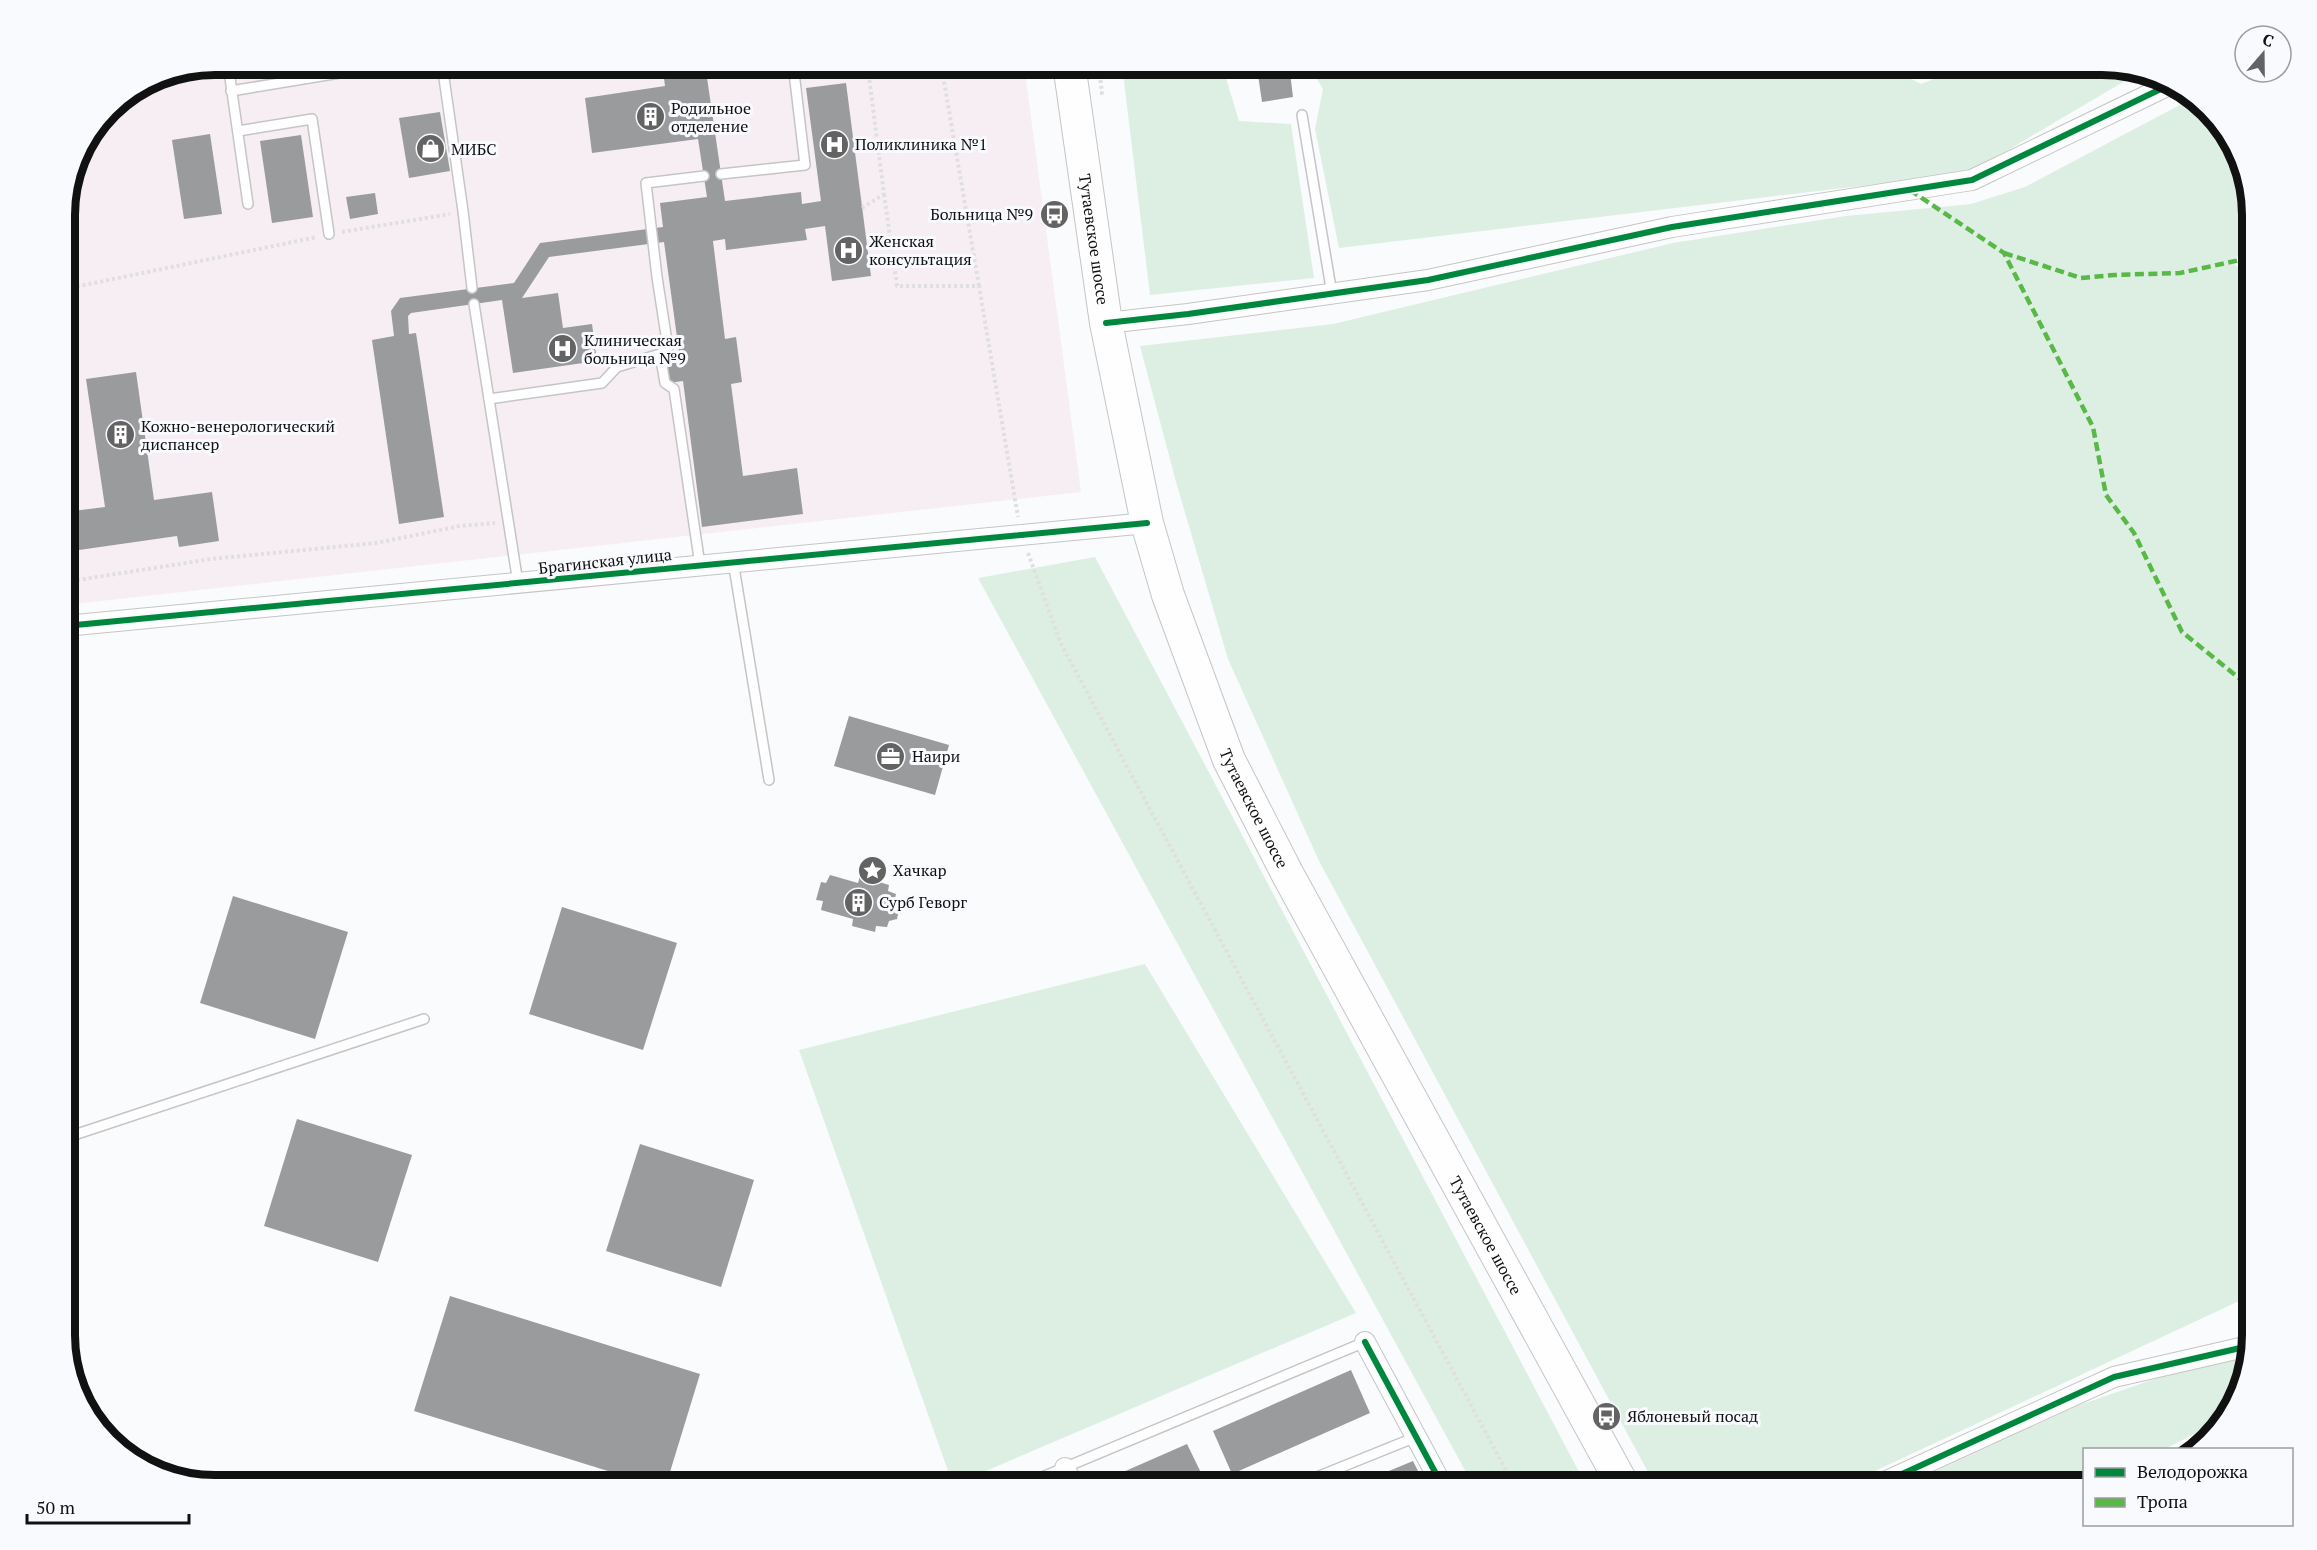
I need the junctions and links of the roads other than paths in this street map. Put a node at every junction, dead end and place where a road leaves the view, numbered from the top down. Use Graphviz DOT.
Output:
graph roads {
  1 [pos="229,75"];
  2 [pos="328,75"];
  3 [pos="444,75"];
  4 [pos="795,75"];
  5 [pos="1071,75"];
  6 [pos="2162,88"];
  7 [pos="231,91"];
  8 [pos="1302,115"];
  9 [pos="238,131"];
  10 [pos="721,174"];
  11 [pos="704,176"];
  12 [pos="248,204"];
  13 [pos="329,234"];
  14 [pos="472,288"];
  15 [pos="1332,294"];
  16 [pos="474,304"];
  17 [pos="1106,323"];
  18 [pos="660,354"];
  19 [pos="489,399"];
  20 [pos="1147,523"];
  21 [pos="733,561"];
  22 [pos="700,565"];
  23 [pos="518,584"];
  24 [pos="75,625"];
  25 [pos="770,780"];
  26 [pos="424,1019"];
  27 [pos="75,1135"];
  28 [pos="1365,1342"];
  29 [pos="2241,1348"];
  30 [pos="1416,1437"];
  31 [pos="1326,1474"];
  32 [pos="1073,1475"];
  33 [pos="1437,1475"];
  34 [pos="1618,1475"];
  35 [pos="1900,1475"];
  1 -- 7 [label="lane"];
  2 -- 7 [label="lane"];
  3 -- 14 [label="lane"];
  4 -- 10 [label="lane"];
  5 -- 17 [label="main road, Тутаевское шоссе"];
  6 -- 15 [label="street"];
  7 -- 9 [label="lane"];
  8 -- 15 [label="lane"];
  9 -- 12 [label="lane"];
  9 -- 13 [label="lane"];
  11 -- 18 [label="lane"];
  15 -- 17 [label="street"];
  16 -- 19 [label="lane"];
  17 -- 20 [label="main road, Тутаевское шоссе"];
  18 -- 19 [label="lane"];
  18 -- 22 [label="lane"];
  19 -- 23 [label="lane"];
  20 -- 21 [label="street, Брагинская улица"];
  20 -- 34 [label="main road, Тутаевское шоссе"];
  21 -- 22 [label="street, Брагинская улица"];
  21 -- 25 [label="lane"];
  22 -- 23 [label="street, Брагинская улица"];
  23 -- 24 [label="street, Брагинская улица"];
  26 -- 27 [label="lane"];
  28 -- 30 [label="street"];
  28 -- 32 [label="lane"];
  29 -- 35 [label="street"];
  30 -- 31 [label="lane"];
  30 -- 33 [label="street"];
}
